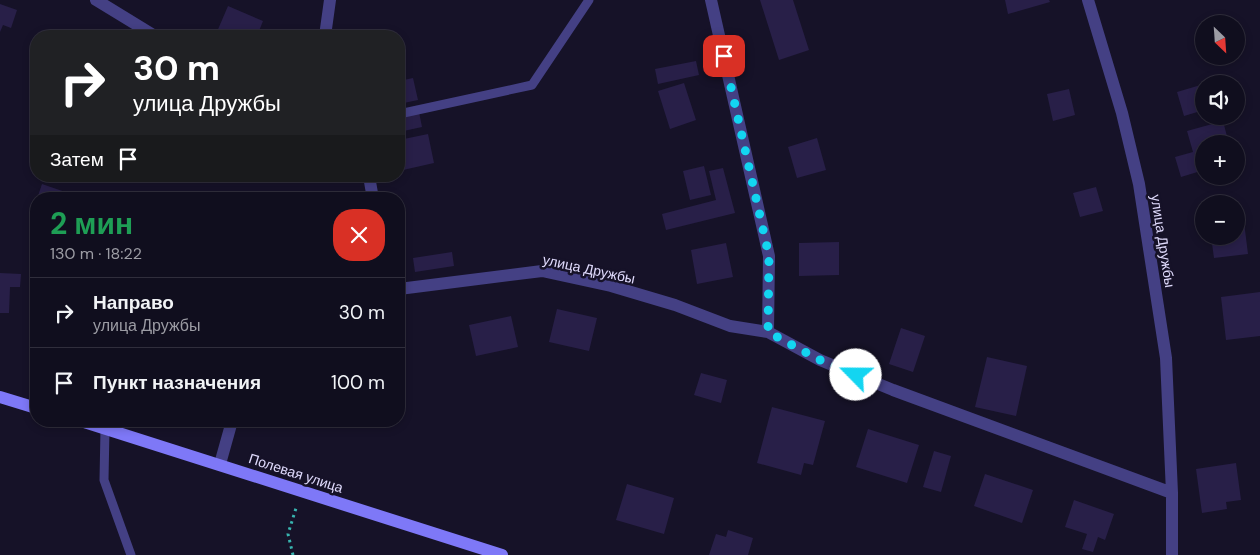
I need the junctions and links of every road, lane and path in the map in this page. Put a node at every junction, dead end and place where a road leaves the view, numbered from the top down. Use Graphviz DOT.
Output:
graph roads {
  1 [pos="96,0"];
  2 [pos="330,0"];
  3 [pos="589,0"];
  4 [pos="711,0"];
  5 [pos="1088,0"];
  6 [pos="145,30"];
  7 [pos="327,30"];
  8 [pos="405,113"];
  9 [pos="405,288"];
  10 [pos="768,332"];
  11 [pos="0,397"];
  12 [pos="30,406"];
  13 [pos="104,427"];
  14 [pos="110,427"];
  15 [pos="230,427"];
  16 [pos="220,464"];
  17 [pos="302,490"];
  18 [pos="1172,494"];
  19 [pos="132,555"];
  20 [pos="293,555"];
  21 [pos="502,555"];
  22 [pos="1172,555"];
  1 -- 6 [label="street"];
  2 -- 7 [label="street"];
  3 -- 8 [label="lane"];
  4 -- 10 [label="street"];
  5 -- 18 [label="street, улица Дружбы"];
  9 -- 10 [label="street, улица Дружбы"];
  10 -- 18 [label="street, улица Дружбы"];
  11 -- 12 [label="street"];
  13 -- 19 [label="lane"];
  14 -- 16 [label="street, Полевая улица"];
  15 -- 16 [label="street"];
  16 -- 17 [label="street, Полевая улица"];
  17 -- 20 [label="path"];
  17 -- 21 [label="street, Полевая улица"];
  18 -- 22 [label="street, улица Дружбы"];
}
